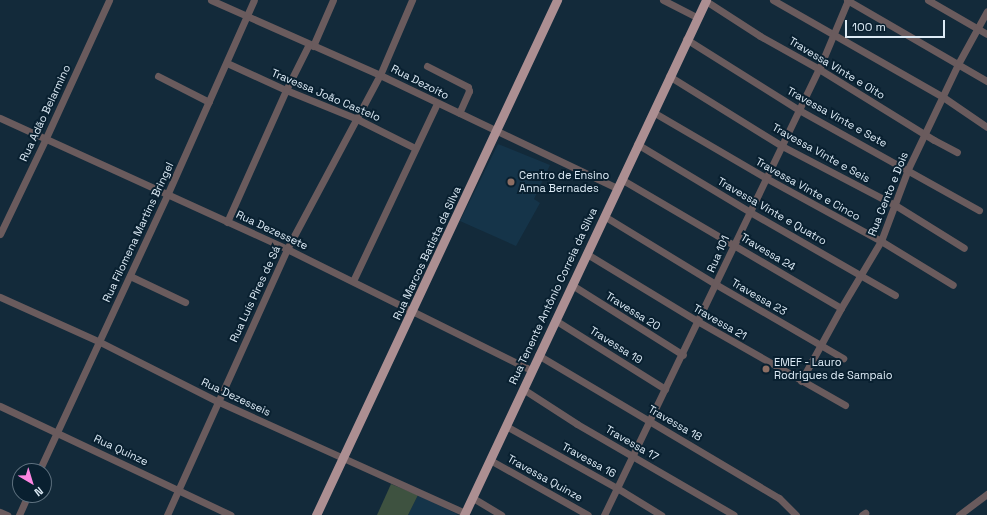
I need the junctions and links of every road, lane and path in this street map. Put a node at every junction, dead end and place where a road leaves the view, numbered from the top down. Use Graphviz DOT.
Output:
graph roads {
  1 [pos="109,0"];
  2 [pos="211,0"];
  3 [pos="254,0"];
  4 [pos="333,0"];
  5 [pos="412,0"];
  6 [pos="558,0"];
  7 [pos="663,0"];
  8 [pos="773,0"];
  9 [pos="848,0"];
  10 [pos="928,0"];
  11 [pos="706,1"];
  12 [pos="987,11"];
  13 [pos="247,16"];
  14 [pos="697,17"];
  15 [pos="977,28"];
  16 [pos="834,34"];
  17 [pos="987,34"];
  18 [pos="686,39"];
  19 [pos="311,45"];
  20 [pos="227,63"];
  21 [pos="958,64"];
  22 [pos="427,66"];
  23 [pos="819,69"];
  24 [pos="380,74"];
  25 [pos="158,76"];
  26 [pos="669,76"];
  27 [pos="987,81"];
  28 [pos="286,90"];
  29 [pos="943,97"];
  30 [pos="209,102"];
  31 [pos="436,103"];
  32 [pos="799,110"];
  33 [pos="653,112"];
  34 [pos="459,113"];
  35 [pos="0,118"];
  36 [pos="357,119"];
  37 [pos="987,127"];
  38 [pos="497,132"];
  39 [pos="925,134"];
  40 [pos="45,140"];
  41 [pos="637,144"];
  42 [pos="782,146"];
  43 [pos="415,148"];
  44 [pos="957,152"];
  45 [pos="908,169"];
  46 [pos="766,178"];
  47 [pos="621,179"];
  48 [pos="617,188"];
  49 [pos="168,194"];
  50 [pos="895,205"];
  51 [pos="980,210"];
  52 [pos="750,212"];
  53 [pos="604,216"];
  54 [pos="227,222"];
  55 [pos="0,234"];
  56 [pos="881,241"];
  57 [pos="734,244"];
  58 [pos="964,248"];
  59 [pos="287,249"];
  60 [pos="587,254"];
  61 [pos="861,274"];
  62 [pos="130,276"];
  63 [pos="353,281"];
  64 [pos="716,284"];
  65 [pos="572,285"];
  66 [pos="953,285"];
  67 [pos="895,295"];
  68 [pos="0,297"];
  69 [pos="185,302"];
  70 [pos="841,308"];
  71 [pos="412,311"];
  72 [pos="556,320"];
  73 [pos="699,322"];
  74 [pos="100,342"];
  75 [pos="820,346"];
  76 [pos="538,355"];
  77 [pos="682,355"];
  78 [pos="843,358"];
  79 [pos="531,370"];
  80 [pos="800,381"];
  81 [pos="665,388"];
  82 [pos="523,389"];
  83 [pos="217,401"];
  84 [pos="846,405"];
  85 [pos="0,406"];
  86 [pos="650,422"];
  87 [pos="506,426"];
  88 [pos="57,433"];
  89 [pos="632,455"];
  90 [pos="342,458"];
  91 [pos="490,460"];
  92 [pos="43,463"];
  93 [pos="617,488"];
  94 [pos="179,490"];
  95 [pos="987,494"];
  96 [pos="473,498"];
  97 [pos="24,503"];
  98 [pos="0,512"];
  99 [pos="464,514"];
  100 [pos="733,514"];
  101 [pos="7,515"];
  102 [pos="19,515"];
  103 [pos="167,515"];
  104 [pos="231,515"];
  105 [pos="316,515"];
  106 [pos="501,515"];
  107 [pos="588,515"];
  108 [pos="604,515"];
  109 [pos="661,515"];
  110 [pos="796,515"];
  111 [pos="959,515"];
  1 -- 40 [label="street, Rua Adão Belarmino"];
  2 -- 13 [label="street, Rua Dezoito"];
  3 -- 13 [label="street, Rua Filomena Martins Bringel"];
  4 -- 19 [label="street"];
  5 -- 24 [label="street, Rua Luís Pires de Sá"];
  6 -- 38 [label="main road, Rua Marcos Batista da Silva"];
  7 -- 14 [label="street"];
  8 -- 16 [label="street"];
  9 -- 16 [label="street, Rua 101"];
  9 -- 21 [label="street"];
  10 -- 15 [label="street"];
  11 -- 14 [label="main road, Rua Tenente Antônio Correia da Silva"];
  11 -- 23 [label="street, Travessa Vinte e Oito"];
  12 -- 15 [label="street, Rua Cento e Dois"];
  13 -- 19 [label="street, Rua Dezoito"];
  13 -- 20 [label="street, Rua Filomena Martins Bringel"];
  14 -- 18 [label="main road, Rua Tenente Antônio Correia da Silva"];
  15 -- 17 [label="street"];
  15 -- 21 [label="street, Rua Cento e Dois"];
  16 -- 23 [label="street, Rua 101"];
  16 -- 29 [label="street"];
  18 -- 26 [label="main road, Rua Tenente Antônio Correia da Silva"];
  18 -- 32 [label="street, Travessa Vinte e Sete"];
  19 -- 24 [label="street, Rua Dezoito"];
  19 -- 28 [label="street"];
  20 -- 28 [label="street, Travessa João Castelo"];
  20 -- 30 [label="street, Rua Filomena Martins Bringel"];
  21 -- 27 [label="street"];
  21 -- 29 [label="street, Rua Cento e Dois"];
  22 -- 34 [label="street"];
  23 -- 32 [label="street, Rua 101"];
  23 -- 39 [label="street, Travessa Vinte e Oito"];
  24 -- 31 [label="street, Rua Dezoito"];
  24 -- 36 [label="street, Rua Luís Pires de Sá"];
  25 -- 30 [label="street"];
  26 -- 33 [label="main road, Rua Tenente Antônio Correia da Silva"];
  26 -- 42 [label="street, Travessa Vinte e Seis"];
  28 -- 36 [label="street, Travessa João Castelo"];
  28 -- 54 [label="street"];
  29 -- 37 [label="street"];
  29 -- 39 [label="street, Rua Cento e Dois"];
  30 -- 49 [label="street, Rua Filomena Martins Bringel"];
  31 -- 34 [label="street, Rua Dezoito"];
  31 -- 43 [label="street"];
  32 -- 42 [label="street, Rua 101"];
  32 -- 45 [label="street, Travessa Vinte e Sete"];
  33 -- 41 [label="main road, Rua Tenente Antônio Correia da Silva"];
  33 -- 46 [label="street, Travessa Vinte e Cinco"];
  34 -- 38 [label="street, Rua Dezoito"];
  35 -- 40 [label="street, Rua Dezessete"];
  36 -- 43 [label="street, Travessa João Castelo"];
  36 -- 59 [label="street, Rua Luís Pires de Sá"];
  38 -- 48 [label="street, Rua Dezoito"];
  38 -- 71 [label="main road, Rua Marcos Batista da Silva"];
  39 -- 44 [label="street, Travessa Vinte e Oito"];
  39 -- 45 [label="street, Rua Cento e Dois"];
  40 -- 49 [label="street, Rua Dezessete"];
  40 -- 55 [label="street, Rua Adão Belarmino"];
  41 -- 47 [label="main road, Rua Tenente Antônio Correia da Silva"];
  41 -- 52 [label="street, Travessa Vinte e Quatro"];
  42 -- 46 [label="street, Rua 101"];
  42 -- 50 [label="street, Travessa Vinte e Seis"];
  43 -- 63 [label="street"];
  45 -- 50 [label="street, Rua Cento e Dois"];
  45 -- 51 [label="street, Travessa Vinte e Sete"];
  46 -- 52 [label="street, Rua 101"];
  46 -- 56 [label="street, Travessa Vinte e Cinco"];
  47 -- 48 [label="main road, Rua Tenente Antônio Correia da Silva"];
  47 -- 57 [label="street, Travessa 24"];
  48 -- 53 [label="main road, Rua Tenente Antônio Correia da Silva"];
  49 -- 54 [label="street, Rua Dezessete"];
  49 -- 62 [label="street, Rua Filomena Martins Bringel"];
  50 -- 56 [label="street, Rua Cento e Dois"];
  50 -- 58 [label="street, Travessa Vinte e Seis"];
  52 -- 57 [label="street, Rua 101"];
  52 -- 61 [label="street, Travessa Vinte e Quatro"];
  53 -- 60 [label="main road, Rua Tenente Antônio Correia da Silva"];
  53 -- 64 [label="street, Travessa 23"];
  54 -- 59 [label="street, Rua Dezessete"];
  56 -- 61 [label="street, Rua Cento e Dois"];
  56 -- 66 [label="street, Travessa Vinte e Cinco"];
  57 -- 64 [label="street, Rua 101"];
  57 -- 70 [label="street, Travessa 24"];
  59 -- 63 [label="street, Rua Dezessete"];
  59 -- 83 [label="street, Rua Luís Pires de Sá"];
  60 -- 65 [label="main road, Rua Tenente Antônio Correia da Silva"];
  60 -- 73 [label="street, Travessa 21"];
  61 -- 67 [label="street, Travessa Vinte e Quatro"];
  61 -- 70 [label="street, Rua Cento e Dois"];
  62 -- 69 [label="street"];
  62 -- 74 [label="street, Rua Filomena Martins Bringel"];
  63 -- 71 [label="street, Rua Dezessete"];
  64 -- 73 [label="street, Rua 101"];
  64 -- 75 [label="street, Travessa 23"];
  65 -- 72 [label="main road, Rua Tenente Antônio Correia da Silva"];
  65 -- 77 [label="street, Travessa 20"];
  68 -- 74 [label="street, Rua Dezesseis"];
  70 -- 75 [label="street, Rua Cento e Dois"];
  71 -- 79 [label="street, Rua Dezessete"];
  71 -- 90 [label="main road, Rua Marcos Batista da Silva"];
  72 -- 76 [label="main road, Rua Tenente Antônio Correia da Silva"];
  72 -- 81 [label="street, Travessa 19"];
  73 -- 77 [label="street, Rua 101"];
  73 -- 80 [label="street, Travessa 21"];
  74 -- 83 [label="street, Rua Dezesseis"];
  74 -- 88 [label="street, Rua Filomena Martins Bringel"];
  75 -- 78 [label="street, Travessa 23"];
  75 -- 80 [label="street, Rua Cento e Dois"];
  76 -- 79 [label="main road, Rua Tenente Antônio Correia da Silva"];
  76 -- 86 [label="street, Travessa 18"];
  77 -- 81 [label="street, Rua 101"];
  79 -- 82 [label="main road, Rua Tenente Antônio Correia da Silva"];
  80 -- 84 [label="street, Travessa 21"];
  81 -- 86 [label="street, Rua 101"];
  82 -- 87 [label="main road, Rua Tenente Antônio Correia da Silva"];
  82 -- 89 [label="street, Travessa 17"];
  83 -- 90 [label="street, Rua Dezesseis"];
  83 -- 94 [label="street, Rua Luís Pires de Sá"];
  85 -- 88 [label="street, Rua Quinze"];
  86 -- 89 [label="street, Rua 101"];
  86 -- 110 [label="street, Travessa 18"];
  87 -- 91 [label="main road, Rua Tenente Antônio Correia da Silva"];
  87 -- 93 [label="street, Travessa 16"];
  88 -- 92 [label="street, Rua Filomena Martins Bringel"];
  88 -- 94 [label="street, Rua Quinze"];
  89 -- 93 [label="street, Rua 101"];
  89 -- 100 [label="street, Travessa 17"];
  90 -- 99 [label="street, Rua Dezesseis"];
  90 -- 105 [label="main road, Rua Marcos Batista da Silva"];
  91 -- 96 [label="main road, Rua Tenente Antônio Correia da Silva"];
  91 -- 107 [label="street, Travessa Quinze"];
  93 -- 108 [label="street, Rua 101"];
  93 -- 109 [label="street, Travessa 16"];
  94 -- 103 [label="street, Rua Luís Pires de Sá"];
  94 -- 104 [label="street, Rua Quinze"];
  95 -- 111 [label="street"];
  96 -- 99 [label="main road, Rua Tenente Antônio Correia da Silva"];
  96 -- 106 [label="street"];
  97 -- 102 [label="street"];
  98 -- 101 [label="street"];
}
